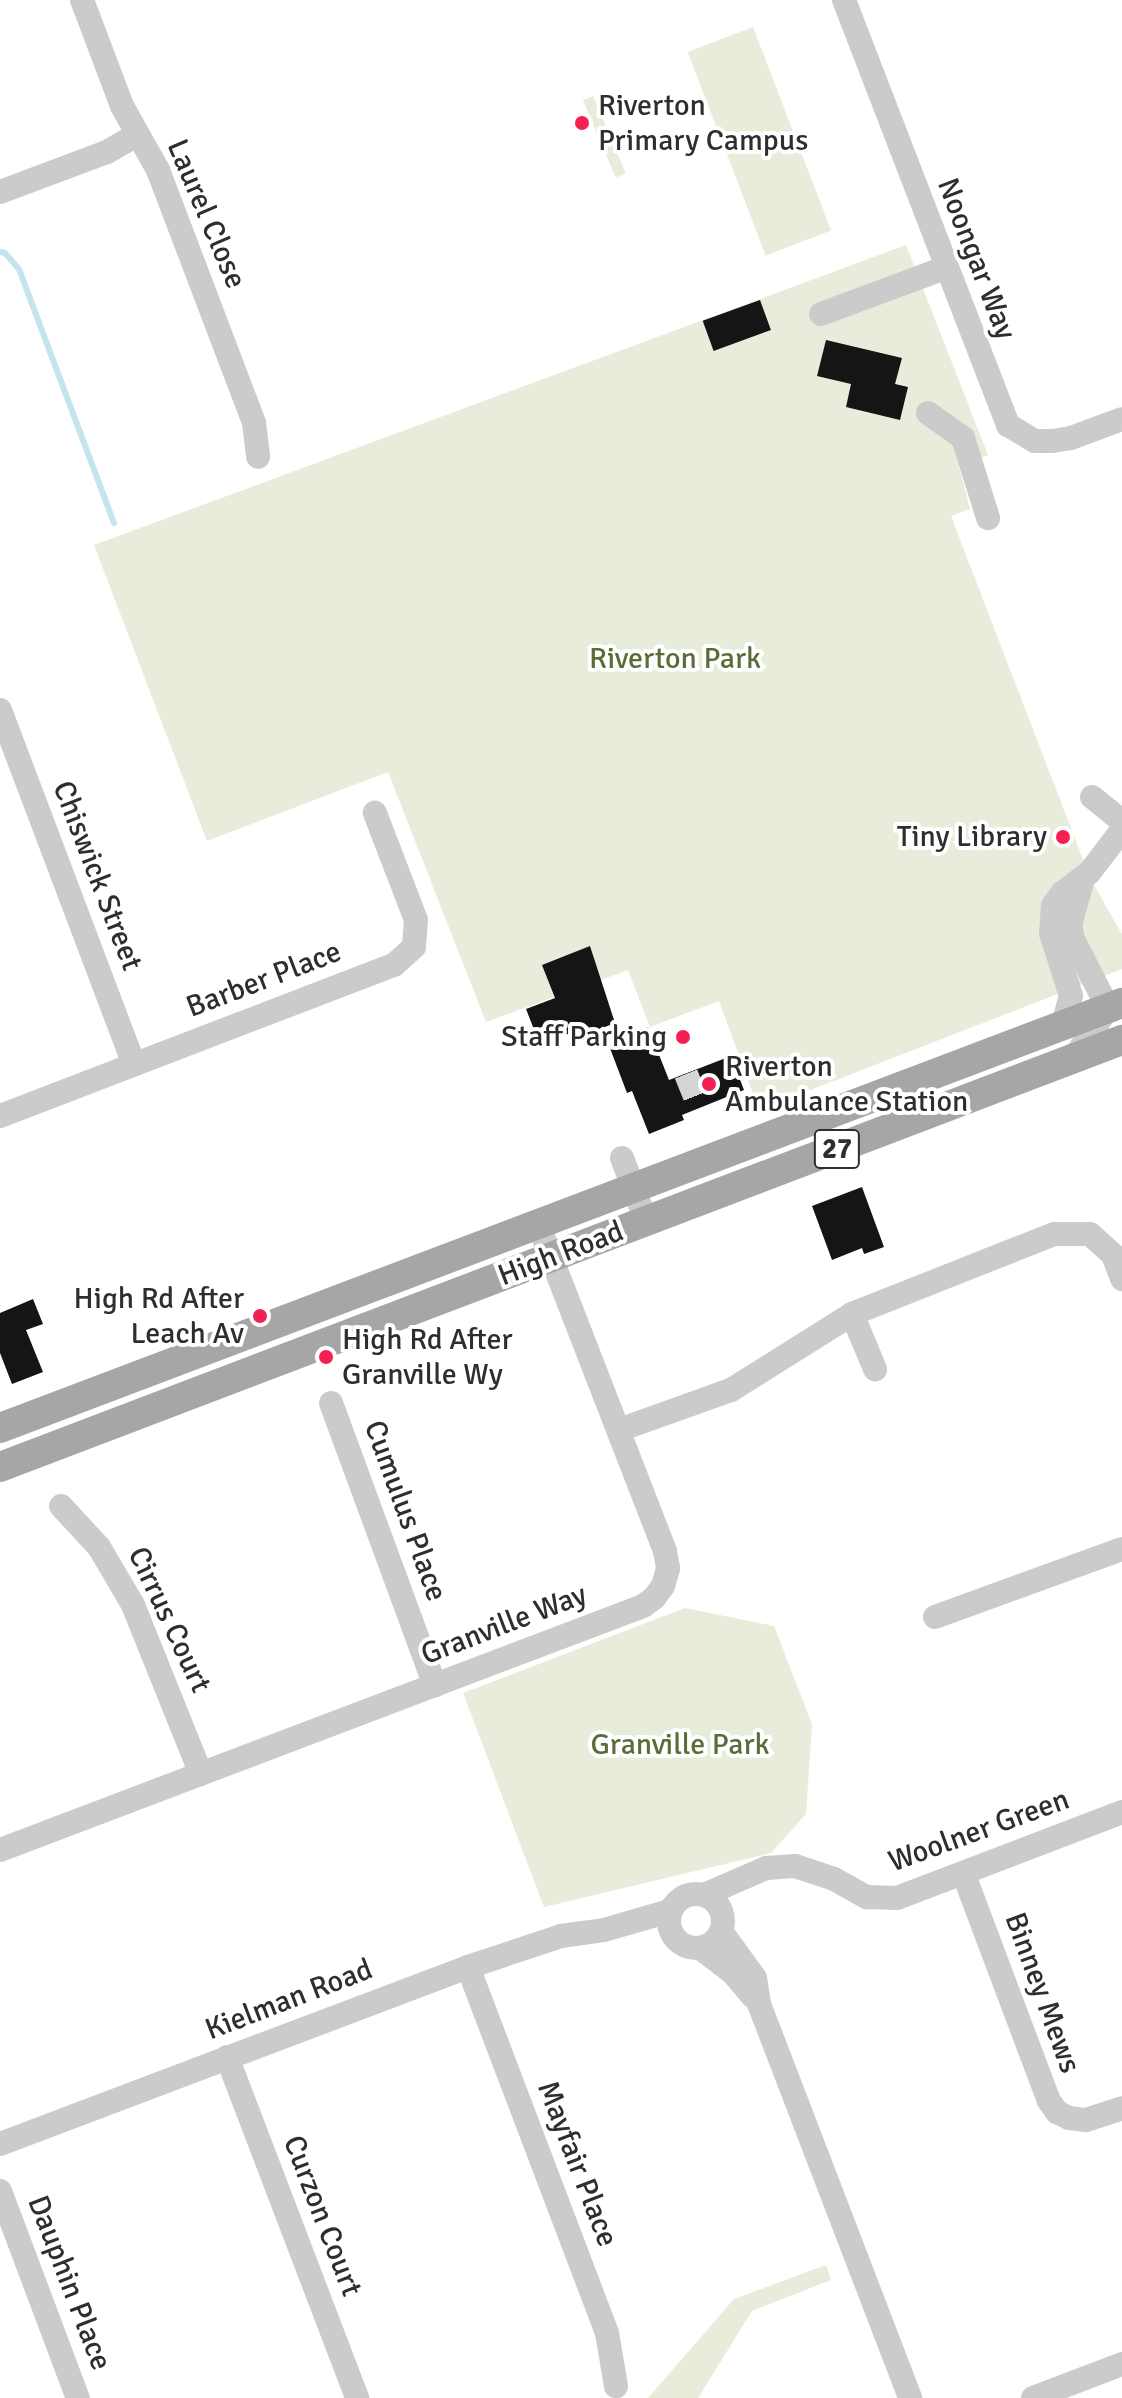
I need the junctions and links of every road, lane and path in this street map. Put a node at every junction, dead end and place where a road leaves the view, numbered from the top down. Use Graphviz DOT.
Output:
graph roads {
  1 [pos="82,0"];
  2 [pos="844,0"];
  3 [pos="137,135"];
  4 [pos="0,192"];
  5 [pos="945,268"];
  6 [pos="821,314"];
  7 [pos="928,413"];
  8 [pos="1122,419"];
  9 [pos="258,457"];
  10 [pos="988,518"];
  11 [pos="0,710"];
  12 [pos="1092,797"];
  13 [pos="375,813"];
  14 [pos="1122,821"];
  15 [pos="1122,830"];
  16 [pos="1083,879"];
  17 [pos="1115,1005"];
  18 [pos="1063,1025"];
  19 [pos="1122,1040"];
  20 [pos="1074,1058"];
  21 [pos="134,1064"];
  22 [pos="0,1116"];
  23 [pos="622,1158"];
  24 [pos="633,1188"];
  25 [pos="646,1221"];
  26 [pos="538,1224"];
  27 [pos="551,1258"];
  28 [pos="1122,1279"];
  29 [pos="852,1314"];
  30 [pos="875,1369"];
  31 [pos="331,1403"];
  32 [pos="0,1428"];
  33 [pos="619,1430"];
  34 [pos="0,1467"];
  35 [pos="61,1506"];
  36 [pos="1122,1549"];
  37 [pos="935,1617"];
  38 [pos="435,1685"];
  39 [pos="201,1774"];
  40 [pos="1122,1812"];
  41 [pos="0,1850"];
  42 [pos="766,1868"];
  43 [pos="964,1875"];
  44 [pos="704,1895"];
  45 [pos="670,1911"];
  46 [pos="722,1921"];
  47 [pos="604,1930"];
  48 [pos="676,1939"];
  49 [pos="700,1948"];
  50 [pos="468,1967"];
  51 [pos="759,2004"];
  52 [pos="227,2057"];
  53 [pos="1122,2108"];
  54 [pos="0,2144"];
  55 [pos="0,2191"];
  56 [pos="1122,2364"];
  57 [pos="616,2386"];
  58 [pos="78,2398"];
  59 [pos="357,2398"];
  60 [pos="910,2398"];
  61 [pos="1033,2398"];
  1 -- 3 [label="street, Laurel Close"];
  2 -- 5 [label="street, Noongar Way"];
  3 -- 4 [label="street"];
  3 -- 9 [label="street, Laurel Close"];
  5 -- 6 [label="street"];
  5 -- 8 [label="street, Noongar Way"];
  7 -- 10 [label="street"];
  11 -- 21 [label="street, Chiswick Street"];
  12 -- 14 [label="street"];
  13 -- 21 [label="street, Barber Place"];
  15 -- 16 [label="street"];
  16 -- 17 [label="street"];
  16 -- 18 [label="street"];
  17 -- 18 [label="main road, High Road / 27"];
  17 -- 20 [label="street"];
  18 -- 24 [label="main road, High Road / 27"];
  19 -- 20 [label="main road, High Road / 27"];
  20 -- 25 [label="main road, High Road / 27"];
  21 -- 22 [label="street, Barber Place"];
  23 -- 24 [label="street"];
  24 -- 25 [label="street"];
  24 -- 26 [label="main road, High Road / 27"];
  25 -- 27 [label="main road, High Road / 27"];
  26 -- 27 [label="street, Granville Way"];
  26 -- 32 [label="main road, High Road / 27"];
  27 -- 33 [label="street, Granville Way"];
  27 -- 34 [label="main road, High Road / 27"];
  28 -- 29 [label="street"];
  29 -- 30 [label="street"];
  29 -- 33 [label="street"];
  31 -- 38 [label="street, Cumulus Place"];
  33 -- 38 [label="street, Granville Way"];
  35 -- 39 [label="street, Cirrus Court"];
  36 -- 37 [label="street"];
  38 -- 39 [label="street, Granville Way"];
  39 -- 41 [label="street, Granville Way"];
  40 -- 43 [label="street, Woolner Green"];
  42 -- 43 [label="street, Woolner Green"];
  42 -- 44 [label="street"];
  42 -- 46 [label="street"];
  43 -- 53 [label="street, Binney Mews"];
  44 -- 45 [label="street, Kielman Road"];
  44 -- 46 [label="street, Kielman Road"];
  45 -- 47 [label="street, Kielman Road"];
  45 -- 48 [label="street"];
  46 -- 49 [label="street"];
  46 -- 51 [label="street, Kielman Road"];
  47 -- 48 [label="street, Kielman Road"];
  47 -- 50 [label="street, Kielman Road"];
  48 -- 49 [label="street, Kielman Road"];
  49 -- 51 [label="street, Kielman Road"];
  50 -- 52 [label="street, Kielman Road"];
  50 -- 57 [label="street, Mayfair Place"];
  51 -- 60 [label="street, Kielman Road"];
  52 -- 54 [label="street, Kielman Road"];
  52 -- 59 [label="street, Curzon Court"];
  55 -- 58 [label="street, Dauphin Place"];
  56 -- 61 [label="street"];
}
